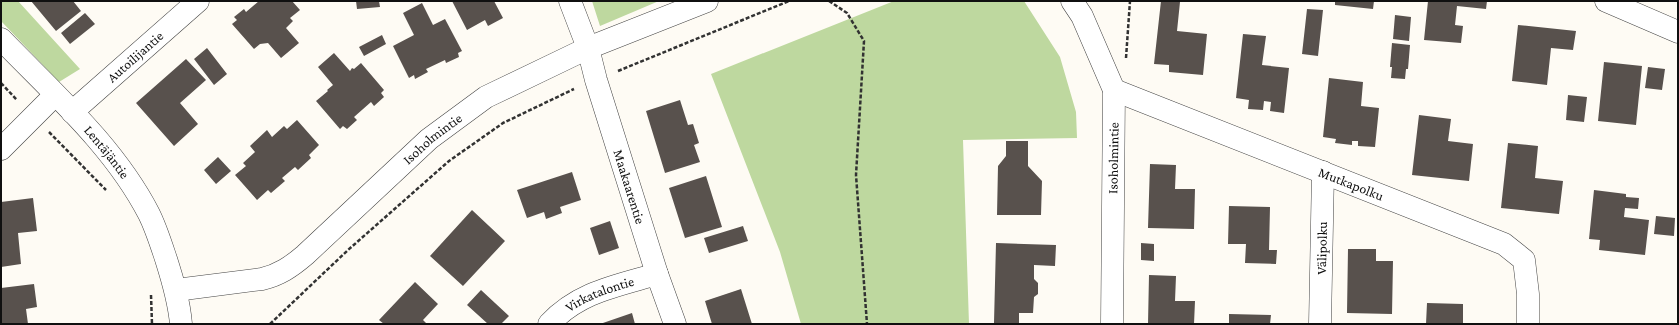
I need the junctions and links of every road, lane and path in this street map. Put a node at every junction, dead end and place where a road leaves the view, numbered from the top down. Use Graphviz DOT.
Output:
graph roads {
  1 [pos="198,1"];
  2 [pos="570,1"];
  3 [pos="707,1"];
  4 [pos="789,1"];
  5 [pos="829,1"];
  6 [pos="1072,1"];
  7 [pos="1130,1"];
  8 [pos="1606,1"];
  9 [pos="1678,32"];
  10 [pos="1,39"];
  11 [pos="588,48"];
  12 [pos="596,80"];
  13 [pos="1,83"];
  14 [pos="1114,90"];
  15 [pos="55,95"];
  16 [pos="72,112"];
  17 [pos="33,116"];
  18 [pos="1,149"];
  19 [pos="1323,172"];
  20 [pos="108,193"];
  21 [pos="657,274"];
  22 [pos="176,290"];
  23 [pos="151,292"];
  24 [pos="152,324"];
  25 [pos="181,324"];
  26 [pos="270,324"];
  27 [pos="549,324"];
  28 [pos="675,324"];
  29 [pos="867,324"];
  30 [pos="1112,324"];
  31 [pos="1320,324"];
  32 [pos="1528,324"];
  1 -- 16 [label="street, Autoilijantie"];
  2 -- 11 [label="street"];
  3 -- 11 [label="street, Isoholmintie"];
  4 -- 12 [label="path"];
  5 -- 29 [label="path"];
  6 -- 14 [label="street, Isoholmintie"];
  7 -- 14 [label="path"];
  8 -- 9 [label="street"];
  10 -- 15 [label="street, Lentäjäntie"];
  11 -- 12 [label="street, Maakaarentie"];
  11 -- 22 [label="street, Isoholmintie"];
  12 -- 21 [label="street, Maakaarentie"];
  12 -- 26 [label="path"];
  13 -- 17 [label="path"];
  14 -- 19 [label="street, Mutkapolku"];
  14 -- 30 [label="street, Isoholmintie"];
  15 -- 16 [label="street, Lentäjäntie"];
  15 -- 17 [label="street"];
  16 -- 22 [label="street, Lentäjäntie"];
  17 -- 18 [label="street"];
  17 -- 20 [label="path"];
  19 -- 31 [label="street, Välipolku"];
  19 -- 32 [label="street, Mutkapolku"];
  21 -- 27 [label="street, Virkatalontie"];
  21 -- 28 [label="street, Maakaarentie"];
  22 -- 25 [label="street, Lentäjäntie"];
  23 -- 24 [label="path"];
}
